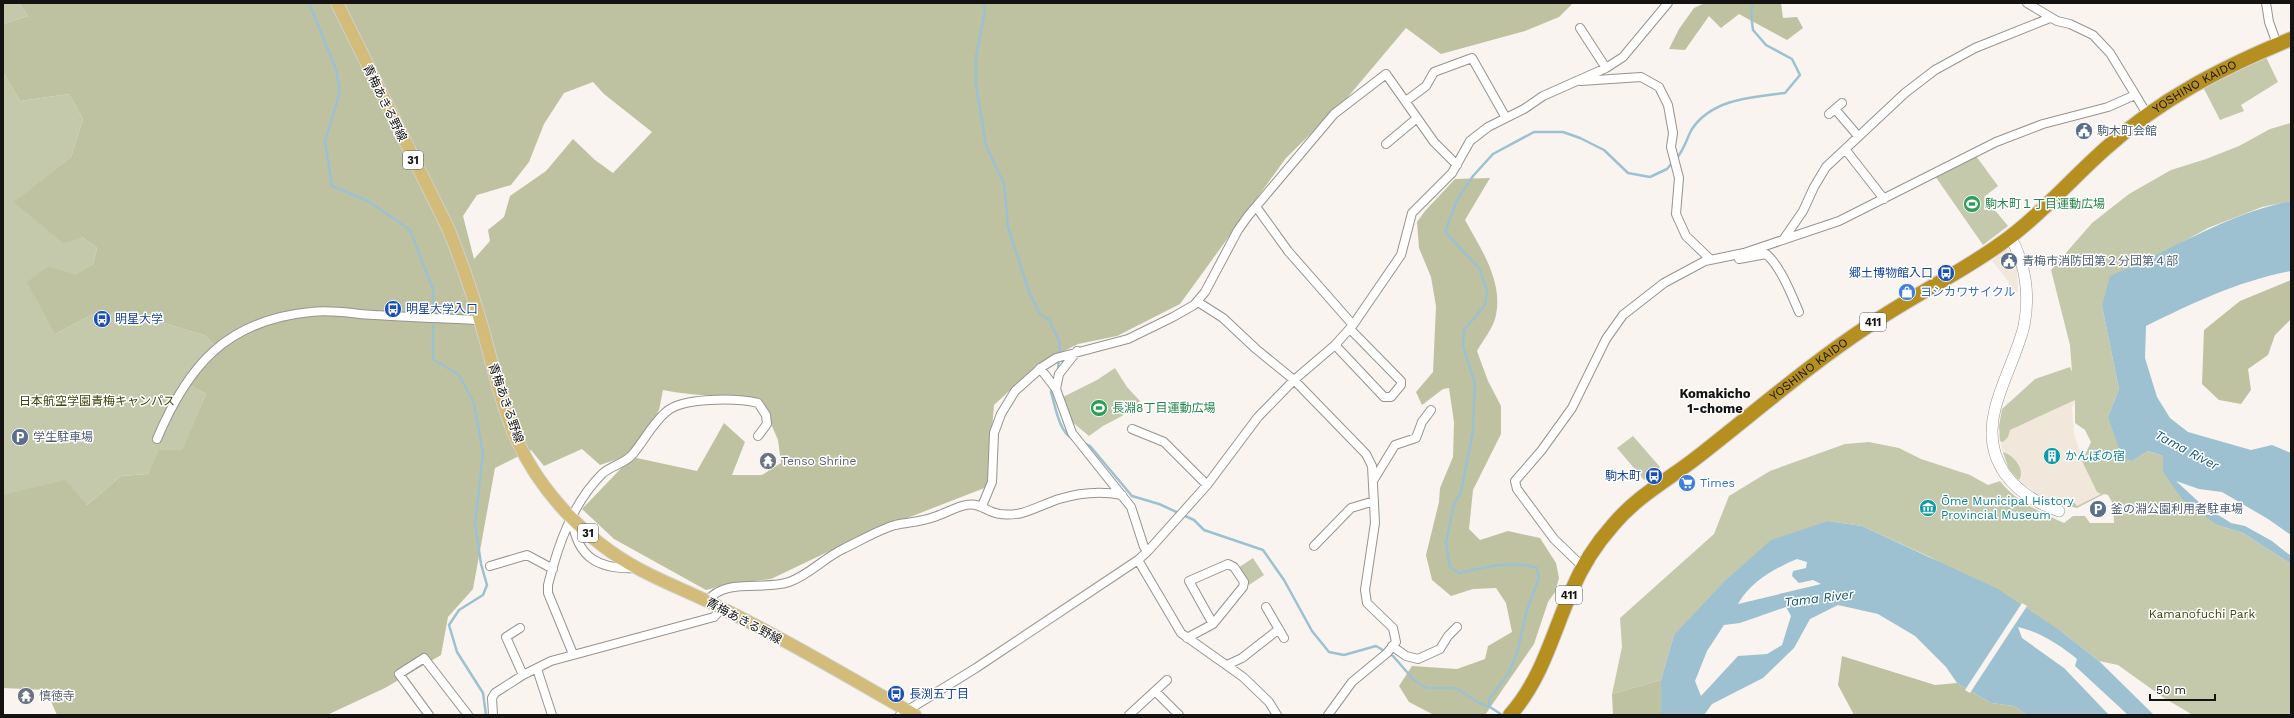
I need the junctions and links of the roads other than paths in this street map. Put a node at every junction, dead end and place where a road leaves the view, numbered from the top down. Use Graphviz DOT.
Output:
graph roads {
  1 [pos="337,3"];
  2 [pos="1668,3"];
  3 [pos="2027,3"];
  4 [pos="2266,3"];
  5 [pos="2050,18"];
  6 [pos="1580,28"];
  7 [pos="2291,39"];
  8 [pos="2277,44"];
  9 [pos="1606,68"];
  10 [pos="1575,82"];
  11 [pos="2135,95"];
  12 [pos="1406,101"];
  13 [pos="1842,103"];
  14 [pos="2147,114"];
  15 [pos="1417,118"];
  16 [pos="1506,118"];
  17 [pos="1858,136"];
  18 [pos="1386,144"];
  19 [pos="1845,150"];
  20 [pos="1457,165"];
  21 [pos="1884,198"];
  22 [pos="1257,208"];
  23 [pos="2010,237"];
  24 [pos="1783,240"];
  25 [pos="1723,257"];
  26 [pos="1710,259"];
  27 [pos="1198,302"];
  28 [pos="1799,312"];
  29 [pos="481,320"];
  30 [pos="1351,327"];
  31 [pos="1335,345"];
  32 [pos="1077,351"];
  33 [pos="1040,368"];
  34 [pos="1294,380"];
  35 [pos="1056,389"];
  36 [pos="1431,410"];
  37 [pos="1132,429"];
  38 [pos="758,436"];
  39 [pos="157,439"];
  40 [pos="1373,481"];
  41 [pos="1206,485"];
  42 [pos="1122,495"];
  43 [pos="1374,501"];
  44 [pos="982,506"];
  45 [pos="2059,511"];
  46 [pos="571,516"];
  47 [pos="1314,546"];
  48 [pos="1148,551"];
  49 [pos="1138,560"];
  50 [pos="490,566"];
  51 [pos="1583,567"];
  52 [pos="638,568"];
  53 [pos="553,569"];
  54 [pos="707,601"];
  55 [pos="1266,607"];
  56 [pos="721,609"];
  57 [pos="1213,624"];
  58 [pos="1458,627"];
  59 [pos="520,628"];
  60 [pos="1279,629"];
  61 [pos="1187,638"];
  62 [pos="1284,638"];
  63 [pos="1390,649"];
  64 [pos="573,654"];
  65 [pos="1227,665"];
  66 [pos="537,669"];
  67 [pos="523,675"];
  68 [pos="1167,680"];
  69 [pos="1156,692"];
  70 [pos="907,713"];
  71 [pos="429,715"];
  72 [pos="468,715"];
  73 [pos="494,715"];
  74 [pos="552,715"];
  75 [pos="1129,715"];
  76 [pos="1179,715"];
  77 [pos="1277,715"];
  78 [pos="1328,715"];
  79 [pos="1510,715"];
  1 -- 29 [label="main road, 青梅あきる野線 / 31"];
  2 -- 9 [label="street"];
  3 -- 5 [label="street"];
  4 -- 8 [label="street"];
  5 -- 11 [label="street"];
  5 -- 17 [label="street"];
  6 -- 9 [label="street"];
  7 -- 8 [label="highway, YOSHINO KAIDO / 411"];
  8 -- 14 [label="highway, YOSHINO KAIDO / 411"];
  9 -- 10 [label="street"];
  10 -- 16 [label="street"];
  10 -- 26 [label="street"];
  11 -- 14 [label="street"];
  11 -- 21 [label="street"];
  12 -- 15 [label="street"];
  12 -- 16 [label="street"];
  12 -- 22 [label="street"];
  13 -- 17 [label="street"];
  14 -- 23 [label="highway, YOSHINO KAIDO / 411"];
  15 -- 18 [label="street"];
  15 -- 20 [label="street"];
  16 -- 20 [label="street"];
  17 -- 19 [label="street"];
  19 -- 21 [label="street"];
  19 -- 24 [label="street"];
  20 -- 30 [label="street"];
  21 -- 24 [label="street"];
  22 -- 27 [label="street"];
  22 -- 30 [label="street"];
  23 -- 45 [label="street"];
  23 -- 51 [label="highway, YOSHINO KAIDO / 411"];
  24 -- 25 [label="street"];
  25 -- 26 [label="street"];
  25 -- 28 [label="street"];
  26 -- 51 [label="street"];
  27 -- 32 [label="street"];
  27 -- 34 [label="street"];
  29 -- 39 [label="street"];
  29 -- 46 [label="main road, 青梅あきる野線 / 31"];
  30 -- 31 [label="street"];
  30 -- 31 [label="street"];
  31 -- 34 [label="street"];
  32 -- 33 [label="street"];
  32 -- 35 [label="street"];
  33 -- 35 [label="street"];
  33 -- 44 [label="street"];
  34 -- 40 [label="street"];
  34 -- 41 [label="street"];
  35 -- 42 [label="street"];
  36 -- 40 [label="street"];
  37 -- 41 [label="street"];
  38 -- 46 [label="street"];
  40 -- 43 [label="street"];
  41 -- 48 [label="street"];
  42 -- 44 [label="street"];
  42 -- 48 [label="street"];
  43 -- 47 [label="street"];
  43 -- 63 [label="street"];
  44 -- 54 [label="street"];
  46 -- 52 [label="main road, 青梅あきる野線 / 31"];
  46 -- 52 [label="street"];
  46 -- 53 [label="street"];
  48 -- 49 [label="street"];
  49 -- 61 [label="street"];
  49 -- 70 [label="street"];
  50 -- 53 [label="street"];
  51 -- 79 [label="highway, YOSHINO KAIDO / 411"];
  52 -- 54 [label="main road, 青梅あきる野線 / 31"];
  53 -- 64 [label="street"];
  54 -- 56 [label="main road, 青梅あきる野線 / 31"];
  55 -- 60 [label="street"];
  56 -- 64 [label="street"];
  56 -- 70 [label="main road, 青梅あきる野線 / 31"];
  57 -- 57 [label="street"];
  57 -- 61 [label="street"];
  58 -- 63 [label="street"];
  59 -- 67 [label="street"];
  60 -- 62 [label="street"];
  60 -- 65 [label="street"];
  61 -- 65 [label="street"];
  63 -- 78 [label="street"];
  64 -- 66 [label="street"];
  65 -- 77 [label="street"];
  66 -- 67 [label="street"];
  66 -- 74 [label="street"];
  67 -- 73 [label="street"];
  68 -- 69 [label="street"];
  69 -- 75 [label="street"];
  69 -- 76 [label="street"];
  71 -- 72 [label="street"];
}
